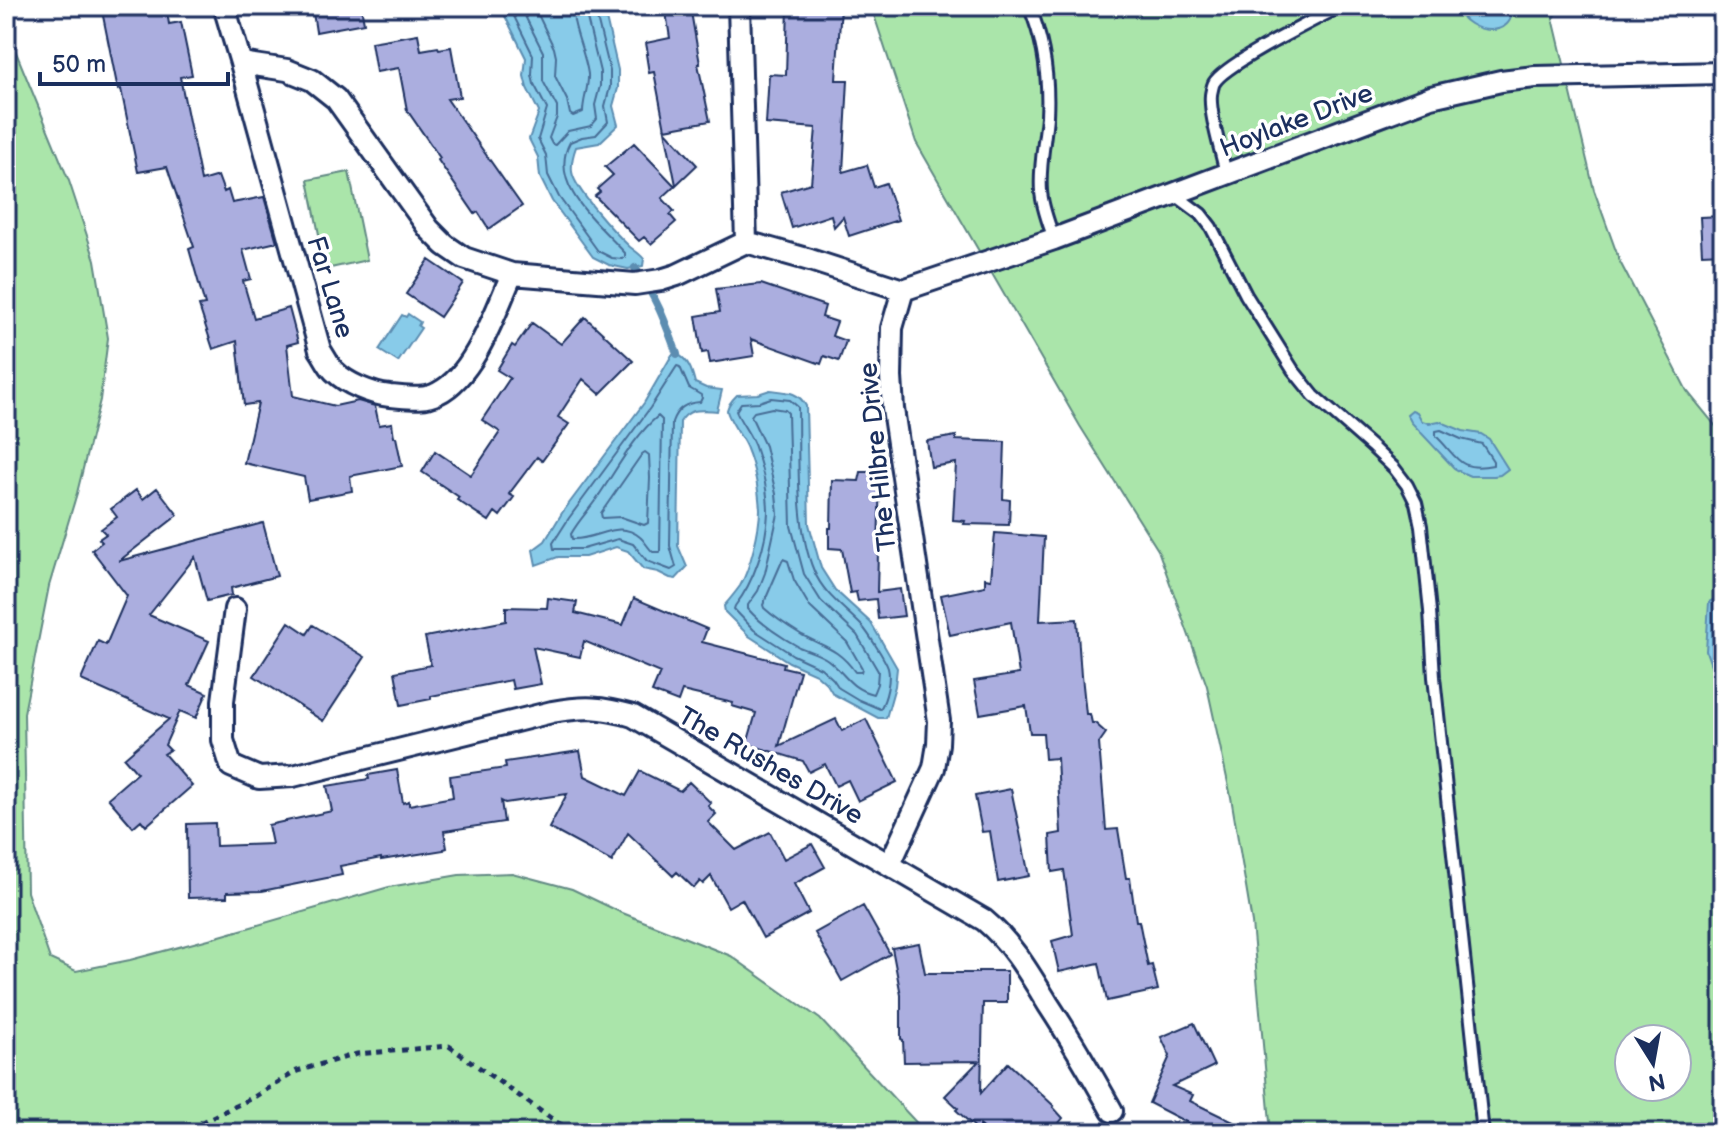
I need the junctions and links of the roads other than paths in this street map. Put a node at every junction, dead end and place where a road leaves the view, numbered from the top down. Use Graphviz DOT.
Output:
graph roads {
  1 [pos="224,6"];
  2 [pos="739,6"];
  3 [pos="1029,6"];
  4 [pos="1341,6"];
  5 [pos="241,63"];
  6 [pos="1723,73"];
  7 [pos="1226,174"];
  8 [pos="1174,194"];
  9 [pos="1054,239"];
  10 [pos="746,242"];
  11 [pos="512,274"];
  12 [pos="903,290"];
  13 [pos="235,609"];
  14 [pos="890,864"];
  15 [pos="1112,1111"];
  16 [pos="1483,1133"];
  1 -- 5 [label="street, Far Lane"];
  2 -- 10 [label="street"];
  3 -- 9 [label="lane"];
  4 -- 7 [label="lane"];
  5 -- 11 [label="street"];
  5 -- 11 [label="street, Far Lane"];
  6 -- 7 [label="street, Hoylake Drive"];
  7 -- 8 [label="street, Hoylake Drive"];
  8 -- 9 [label="street, Hoylake Drive"];
  8 -- 16 [label="lane"];
  9 -- 12 [label="street, Hoylake Drive"];
  10 -- 11 [label="street"];
  10 -- 12 [label="street"];
  12 -- 14 [label="street, The Hilbre Drive"];
  13 -- 14 [label="street, The Rushes Drive"];
  14 -- 15 [label="street, The Rushes Drive"];
}
